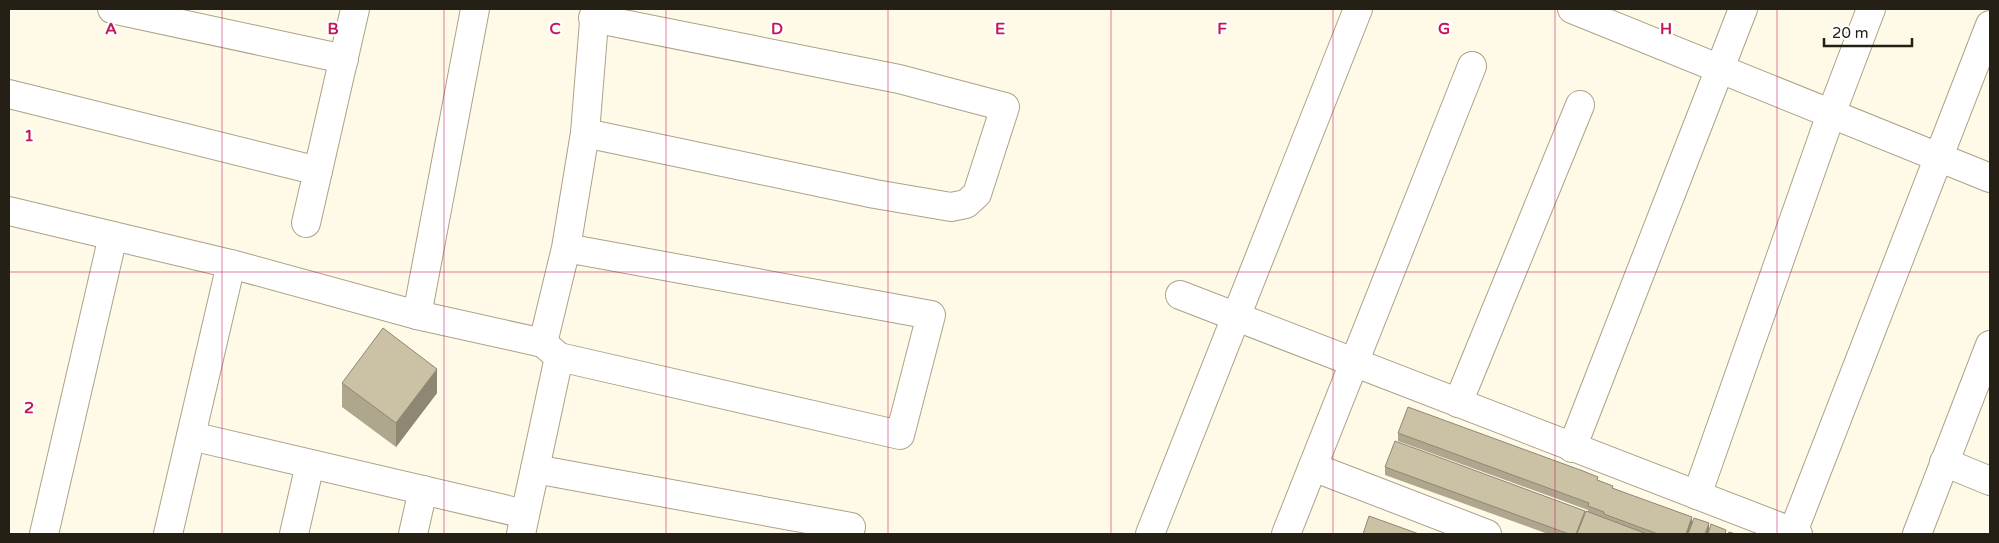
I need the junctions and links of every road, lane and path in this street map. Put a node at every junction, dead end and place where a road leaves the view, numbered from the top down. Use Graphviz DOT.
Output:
graph roads {
  1 [pos="112,9"];
  2 [pos="355,9"];
  3 [pos="475,9"];
  4 [pos="1358,9"];
  5 [pos="1572,9"];
  6 [pos="1744,9"];
  7 [pos="1871,9"];
  8 [pos="594,13"];
  9 [pos="1620,18"];
  10 [pos="1990,25"];
  11 [pos="344,59"];
  12 [pos="1472,66"];
  13 [pos="1720,69"];
  14 [pos="9,94"];
  15 [pos="1580,105"];
  16 [pos="1831,114"];
  17 [pos="585,133"];
  18 [pos="1939,158"];
  19 [pos="318,171"];
  20 [pos="1990,178"];
  21 [pos="9,211"];
  22 [pos="306,223"];
  23 [pos="113,236"];
  24 [pos="566,248"];
  25 [pos="231,264"];
  26 [pos="1180,294"];
  27 [pos="417,315"];
  28 [pos="1236,317"];
  29 [pos="1990,345"];
  30 [pos="551,350"];
  31 [pos="1355,362"];
  32 [pos="1458,403"];
  33 [pos="191,436"];
  34 [pos="1572,448"];
  35 [pos="1944,462"];
  36 [pos="310,464"];
  37 [pos="1313,467"];
  38 [pos="535,469"];
  39 [pos="1990,481"];
  40 [pos="423,490"];
  41 [pos="1697,495"];
  42 [pos="523,524"];
  43 [pos="44,534"];
  44 [pos="168,534"];
  45 [pos="294,534"];
  46 [pos="413,534"];
  47 [pos="849,534"];
  48 [pos="1150,534"];
  49 [pos="1286,534"];
  50 [pos="1487,534"];
  51 [pos="1795,534"];
  52 [pos="1917,534"];
  1 -- 11 [label="street"];
  2 -- 11 [label="street"];
  3 -- 27 [label="street"];
  4 -- 28 [label="street"];
  5 -- 9 [label="street"];
  6 -- 13 [label="street"];
  7 -- 16 [label="street"];
  8 -- 17 [label="street"];
  8 -- 17 [label="street"];
  9 -- 13 [label="street"];
  10 -- 18 [label="street"];
  11 -- 19 [label="street"];
  12 -- 31 [label="street"];
  13 -- 16 [label="street"];
  13 -- 34 [label="street"];
  14 -- 19 [label="street"];
  15 -- 32 [label="street"];
  16 -- 18 [label="street"];
  16 -- 41 [label="street"];
  17 -- 24 [label="street"];
  18 -- 20 [label="street"];
  18 -- 51 [label="street"];
  19 -- 22 [label="street"];
  21 -- 23 [label="street"];
  23 -- 25 [label="street"];
  23 -- 43 [label="street"];
  24 -- 30 [label="street"];
  24 -- 30 [label="street"];
  25 -- 27 [label="street"];
  25 -- 33 [label="street"];
  26 -- 28 [label="street"];
  27 -- 30 [label="street"];
  28 -- 31 [label="street"];
  28 -- 48 [label="street"];
  29 -- 35 [label="street"];
  30 -- 38 [label="street"];
  31 -- 32 [label="street"];
  31 -- 37 [label="street"];
  32 -- 34 [label="street"];
  33 -- 36 [label="street"];
  33 -- 44 [label="street"];
  34 -- 41 [label="street"];
  35 -- 39 [label="street"];
  35 -- 52 [label="street"];
  36 -- 40 [label="street"];
  36 -- 45 [label="street"];
  37 -- 49 [label="street"];
  37 -- 50 [label="street"];
  38 -- 42 [label="street"];
  38 -- 47 [label="street"];
  40 -- 42 [label="street"];
  40 -- 46 [label="street"];
  41 -- 51 [label="street"];
}
